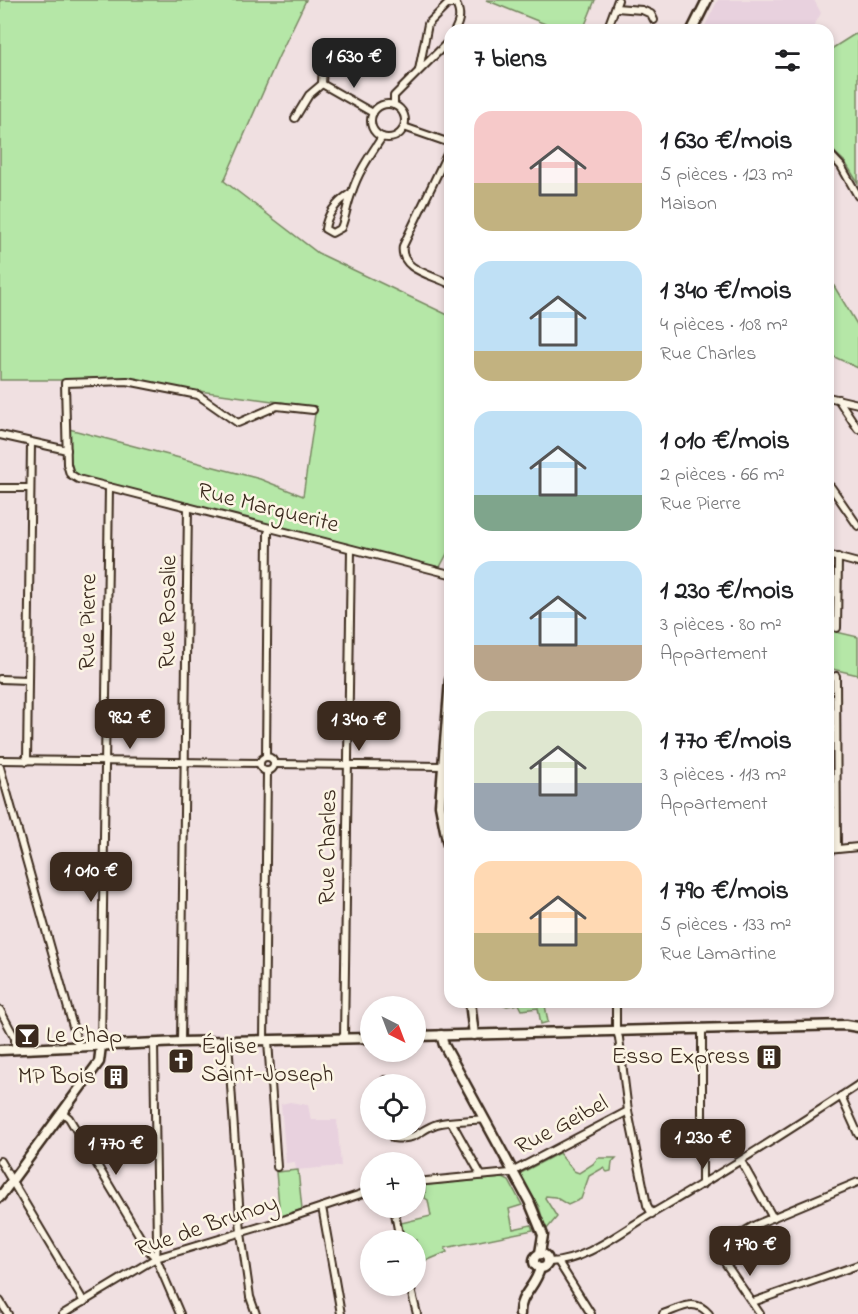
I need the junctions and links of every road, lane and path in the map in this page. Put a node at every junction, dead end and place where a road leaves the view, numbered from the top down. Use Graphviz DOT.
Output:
graph roads {
  1 [pos="618,0"];
  2 [pos="707,0"];
  3 [pos="616,8"];
  4 [pos="654,20"];
  5 [pos="458,24"];
  6 [pos="609,24"];
  7 [pos="695,24"];
  8 [pos="330,44"];
  9 [pos="444,46"];
  10 [pos="419,70"];
  11 [pos="322,84"];
  12 [pos="394,105"];
  13 [pos="373,113"];
  14 [pos="295,118"];
  15 [pos="404,127"];
  16 [pos="382,137"];
  17 [pos="444,141"];
  18 [pos="834,158"];
  19 [pos="444,161"];
  20 [pos="351,193"];
  21 [pos="858,196"];
  22 [pos="444,281"];
  23 [pos="834,398"];
  24 [pos="838,399"];
  25 [pos="858,404"];
  26 [pos="313,410"];
  27 [pos="858,429"];
  28 [pos="0,435"];
  29 [pos="31,443"];
  30 [pos="67,450"];
  31 [pos="109,487"];
  32 [pos="0,488"];
  33 [pos="30,488"];
  34 [pos="834,491"];
  35 [pos="188,507"];
  36 [pos="858,526"];
  37 [pos="270,528"];
  38 [pos="351,549"];
  39 [pos="834,556"];
  40 [pos="838,557"];
  41 [pos="858,563"];
  42 [pos="444,572"];
  43 [pos="837,628"];
  44 [pos="836,676"];
  45 [pos="0,680"];
  46 [pos="27,680"];
  47 [pos="836,732"];
  48 [pos="266,757"];
  49 [pos="0,760"];
  50 [pos="27,761"];
  51 [pos="105,762"];
  52 [pos="184,763"];
  53 [pos="260,763"];
  54 [pos="274,764"];
  55 [pos="348,764"];
  56 [pos="444,766"];
  57 [pos="0,767"];
  58 [pos="267,771"];
  59 [pos="444,825"];
  60 [pos="858,847"];
  61 [pos="834,849"];
  62 [pos="837,849"];
  63 [pos="471,1008"];
  64 [pos="616,1008"];
  65 [pos="0,1010"];
  66 [pos="858,1027"];
  67 [pos="702,1029"];
  68 [pos="617,1032"];
  69 [pos="441,1035"];
  70 [pos="474,1035"];
  71 [pos="426,1036"];
  72 [pos="344,1038"];
  73 [pos="360,1038"];
  74 [pos="228,1041"];
  75 [pos="266,1041"];
  76 [pos="181,1042"];
  77 [pos="154,1044"];
  78 [pos="101,1046"];
  79 [pos="79,1048"];
  80 [pos="0,1050"];
  81 [pos="15,1050"];
  82 [pos="858,1084"];
  83 [pos="841,1096"];
  84 [pos="628,1111"];
  85 [pos="62,1112"];
  86 [pos="484,1119"];
  87 [pos="452,1123"];
  88 [pos="426,1131"];
  89 [pos="858,1134"];
  90 [pos="0,1161"];
  91 [pos="741,1161"];
  92 [pos="277,1167"];
  93 [pos="513,1172"];
  94 [pos="481,1175"];
  95 [pos="12,1180"];
  96 [pos="426,1181"];
  97 [pos="858,1182"];
  98 [pos="702,1185"];
  99 [pos="360,1194"];
  100 [pos="0,1197"];
  101 [pos="322,1207"];
  102 [pos="652,1214"];
  103 [pos="773,1218"];
  104 [pos="241,1233"];
  105 [pos="540,1253"];
  106 [pos="156,1258"];
  107 [pos="549,1262"];
  108 [pos="559,1263"];
  109 [pos="858,1265"];
  110 [pos="540,1269"];
  111 [pos="412,1296"];
  112 [pos="0,1301"];
  113 [pos="84,1302"];
  114 [pos="753,1302"];
  115 [pos="8,1314"];
  116 [pos="63,1314"];
  117 [pos="180,1314"];
  118 [pos="256,1314"];
  119 [pos="341,1314"];
  120 [pos="417,1314"];
  121 [pos="520,1314"];
  122 [pos="591,1314"];
  123 [pos="663,1314"];
  124 [pos="709,1314"];
  125 [pos="760,1314"];
  1 -- 3 [label="street"];
  2 -- 7 [label="main road"];
  3 -- 4 [label="street"];
  3 -- 6 [label="street"];
  5 -- 10 [label="street"];
  8 -- 11 [label="street"];
  9 -- 10 [label="street"];
  10 -- 12 [label="street"];
  11 -- 13 [label="street"];
  11 -- 14 [label="street"];
  12 -- 13 [label="street"];
  12 -- 15 [label="street"];
  13 -- 16 [label="street"];
  15 -- 16 [label="street"];
  15 -- 17 [label="street"];
  16 -- 20 [label="street"];
  18 -- 21 [label="street"];
  19 -- 22 [label="street"];
  20 -- 20 [label="street"];
  23 -- 24 [label="street"];
  24 -- 25 [label="street"];
  24 -- 27 [label="street"];
  26 -- 30 [label="street"];
  28 -- 29 [label="street"];
  29 -- 30 [label="street"];
  29 -- 33 [label="street"];
  30 -- 31 [label="street, Rue Marguerite"];
  31 -- 35 [label="street, Rue Marguerite"];
  31 -- 51 [label="street, Rue Pierre"];
  32 -- 33 [label="street"];
  33 -- 46 [label="street"];
  34 -- 36 [label="street"];
  35 -- 37 [label="street, Rue Marguerite"];
  35 -- 52 [label="street, Rue Rosalie"];
  37 -- 38 [label="street, Rue Marguerite"];
  37 -- 48 [label="street"];
  38 -- 42 [label="street, Rue Marguerite"];
  38 -- 55 [label="street, Rue Charles"];
  39 -- 40 [label="street"];
  40 -- 41 [label="street"];
  40 -- 43 [label="street"];
  44 -- 47 [label="street"];
  45 -- 46 [label="street"];
  46 -- 50 [label="street"];
  47 -- 62 [label="street"];
  48 -- 53 [label="street"];
  48 -- 54 [label="street"];
  49 -- 50 [label="street"];
  50 -- 51 [label="street"];
  51 -- 52 [label="street"];
  51 -- 78 [label="street, Rue Pierre"];
  52 -- 53 [label="street"];
  52 -- 76 [label="street, Rue Rosalie"];
  53 -- 58 [label="street"];
  54 -- 55 [label="street"];
  54 -- 58 [label="street"];
  55 -- 56 [label="street"];
  55 -- 72 [label="street, Rue Charles"];
  56 -- 59 [label="main road"];
  57 -- 79 [label="street"];
  58 -- 75 [label="street"];
  60 -- 62 [label="street"];
  61 -- 62 [label="street"];
  63 -- 70 [label="main road"];
  64 -- 68 [label="street"];
  65 -- 81 [label="street"];
  66 -- 67 [label="main road"];
  67 -- 68 [label="main road"];
  67 -- 98 [label="street"];
  68 -- 70 [label="main road"];
  68 -- 84 [label="street"];
  69 -- 70 [label="main road"];
  69 -- 71 [label="main road"];
  69 -- 86 [label="main road"];
  72 -- 73 [label="main road"];
  72 -- 75 [label="main road"];
  74 -- 75 [label="main road"];
  74 -- 76 [label="main road"];
  74 -- 104 [label="street"];
  75 -- 92 [label="street"];
  76 -- 77 [label="main road"];
  77 -- 78 [label="main road"];
  77 -- 106 [label="street"];
  78 -- 79 [label="main road"];
  78 -- 85 [label="main road"];
  79 -- 81 [label="main road"];
  80 -- 81 [label="main road"];
  82 -- 83 [label="street"];
  83 -- 89 [label="street"];
  83 -- 91 [label="street"];
  84 -- 93 [label="street, Rue Geibel"];
  84 -- 102 [label="street"];
  85 -- 95 [label="main road"];
  85 -- 106 [label="street"];
  86 -- 87 [label="street"];
  86 -- 93 [label="main road"];
  87 -- 88 [label="street"];
  87 -- 94 [label="street"];
  90 -- 95 [label="street"];
  91 -- 98 [label="street"];
  91 -- 103 [label="street"];
  93 -- 94 [label="street"];
  93 -- 105 [label="main road"];
  94 -- 96 [label="street"];
  95 -- 100 [label="main road"];
  95 -- 113 [label="street"];
  97 -- 103 [label="street"];
  98 -- 102 [label="street"];
  99 -- 101 [label="street, Rue de Brunoy"];
  101 -- 104 [label="street, Rue de Brunoy"];
  101 -- 119 [label="street"];
  102 -- 108 [label="street"];
  103 -- 114 [label="street"];
  104 -- 106 [label="street, Rue de Brunoy"];
  104 -- 118 [label="street"];
  105 -- 107 [label="main road"];
  105 -- 110 [label="main road"];
  106 -- 113 [label="street, Rue de Brunoy"];
  106 -- 117 [label="street"];
  107 -- 108 [label="street"];
  107 -- 110 [label="main road"];
  108 -- 122 [label="street"];
  109 -- 114 [label="street"];
  110 -- 121 [label="main road"];
  111 -- 120 [label="street"];
  112 -- 115 [label="street"];
  113 -- 116 [label="street, Rue de Brunoy"];
  114 -- 125 [label="street"];
  123 -- 124 [label="street"];
}
